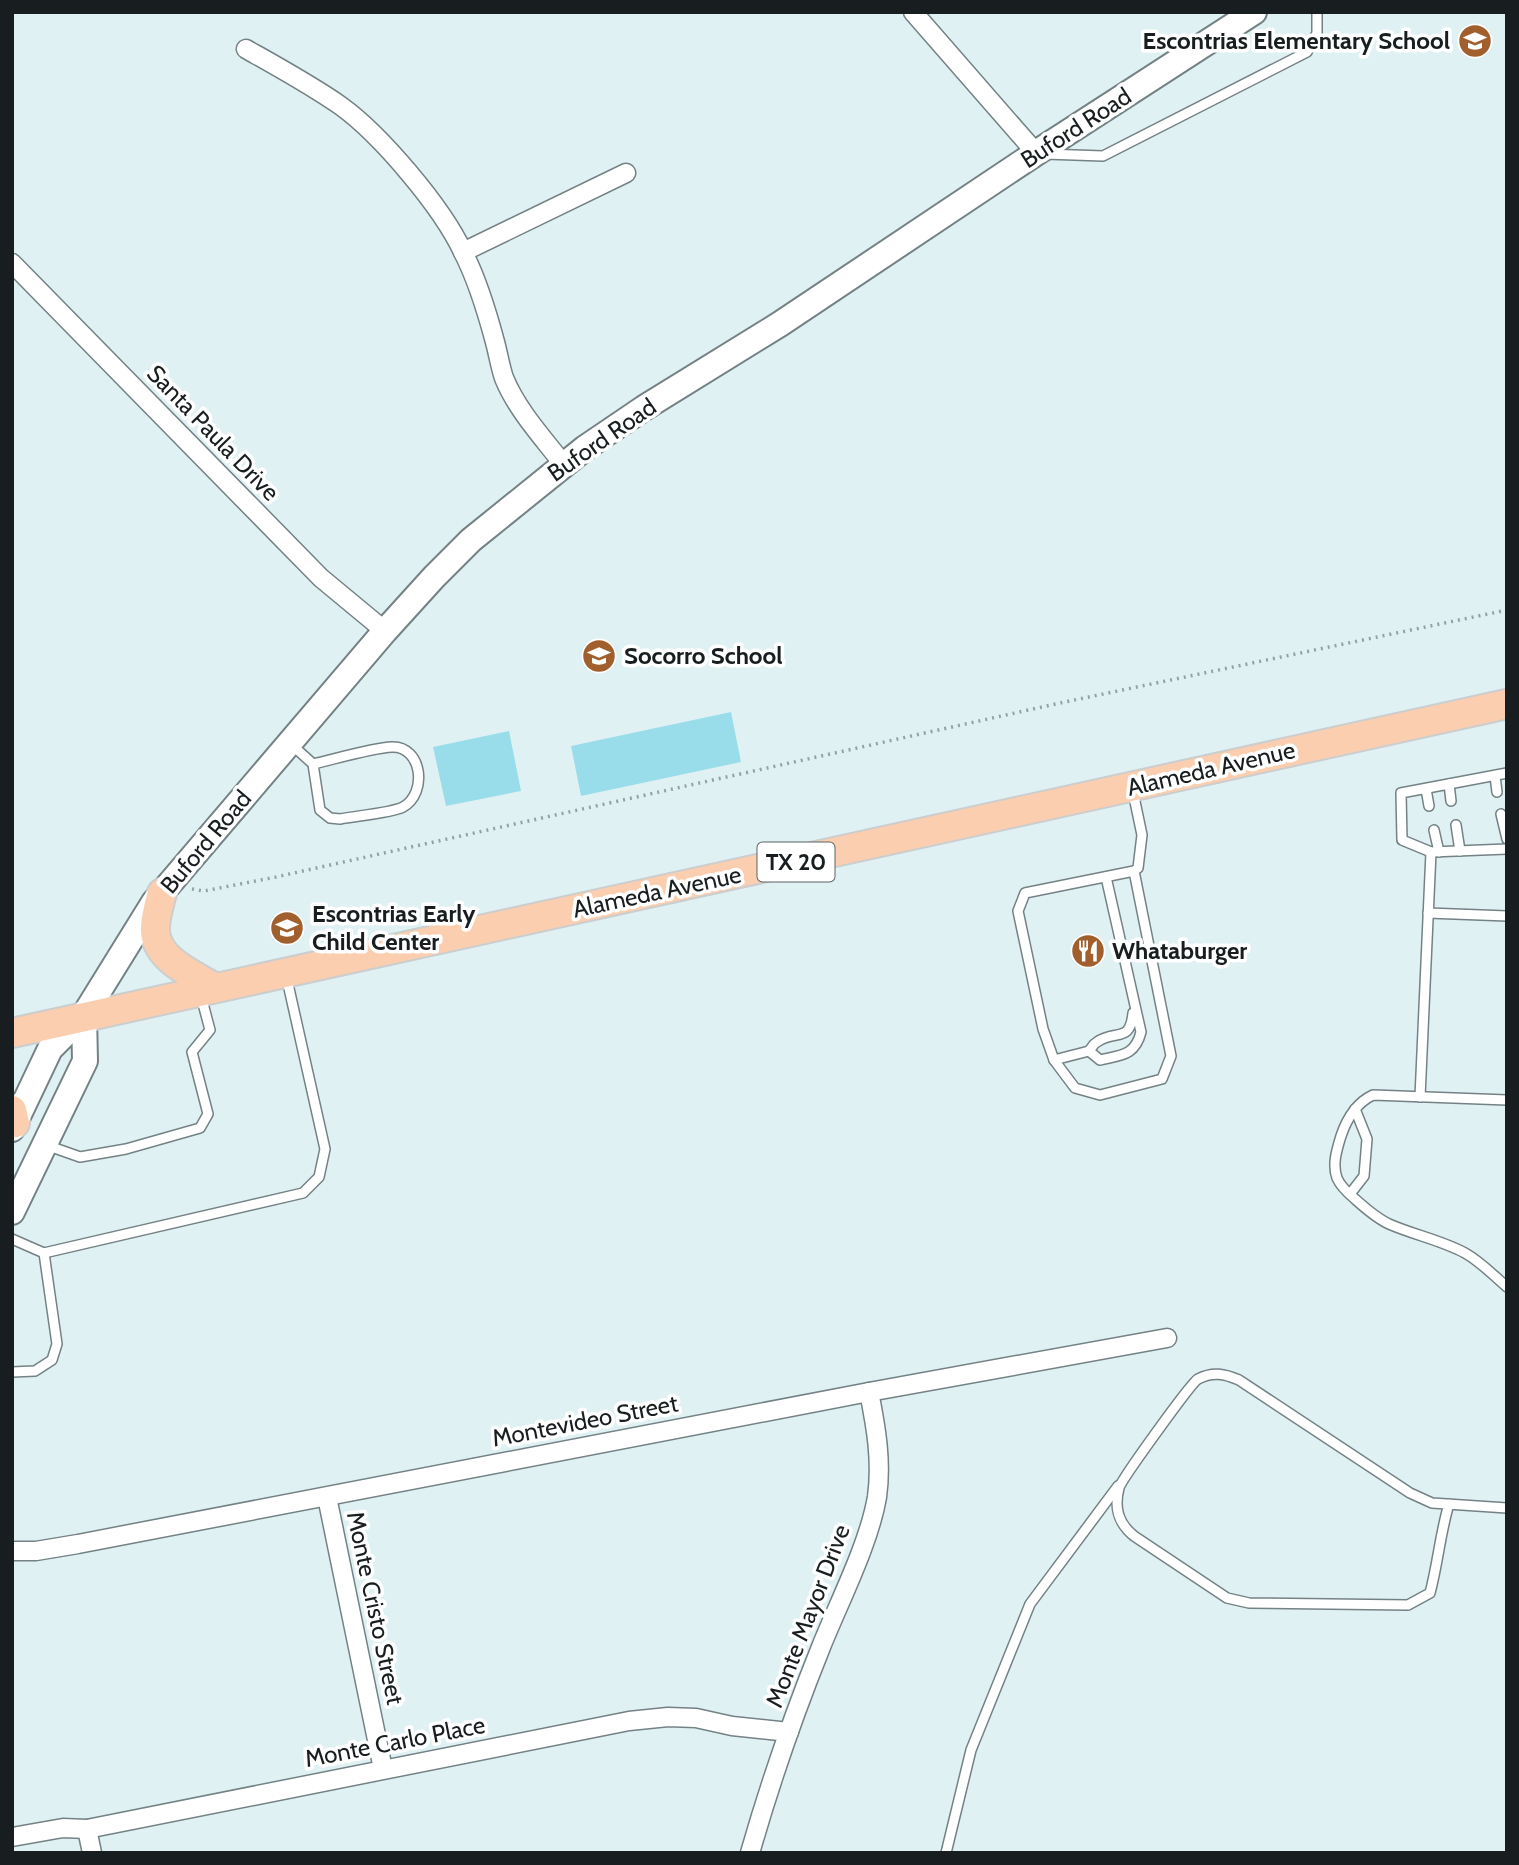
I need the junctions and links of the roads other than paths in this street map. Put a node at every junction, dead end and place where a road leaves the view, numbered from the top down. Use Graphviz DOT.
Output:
graph roads {
  1 [pos="913,12"];
  2 [pos="1254,12"];
  3 [pos="1317,12"];
  4 [pos="246,49"];
  5 [pos="1037,153"];
  6 [pos="626,173"];
  7 [pos="463,252"];
  8 [pos="12,263"];
  9 [pos="564,465"];
  10 [pos="385,631"];
  11 [pos="1507,704"];
  12 [pos="289,743"];
  13 [pos="313,764"];
  14 [pos="1507,773"];
  15 [pos="1495,776"];
  16 [pos="1449,784"];
  17 [pos="1132,786"];
  18 [pos="1426,789"];
  19 [pos="1497,792"];
  20 [pos="1451,802"];
  21 [pos="1429,806"];
  22 [pos="1501,814"];
  23 [pos="1456,825"];
  24 [pos="1434,830"];
  25 [pos="1507,839"];
  26 [pos="1507,849"];
  27 [pos="1460,851"];
  28 [pos="1435,852"];
  29 [pos="1134,871"];
  30 [pos="1105,877"];
  31 [pos="165,889"];
  32 [pos="1428,913"];
  33 [pos="1507,916"];
  34 [pos="286,973"];
  35 [pos="207,989"];
  36 [pos="1134,1006"];
  37 [pos="84,1015"];
  38 [pos="12,1033"];
  39 [pos="1089,1051"];
  40 [pos="1055,1060"];
  41 [pos="1420,1097"];
  42 [pos="1507,1100"];
  43 [pos="1355,1109"];
  44 [pos="13,1120"];
  45 [pos="44,1144"];
  46 [pos="1350,1194"];
  47 [pos="12,1212"];
  48 [pos="12,1239"];
  49 [pos="44,1252"];
  50 [pos="1507,1287"];
  51 [pos="1167,1338"];
  52 [pos="12,1372"];
  53 [pos="869,1392"];
  54 [pos="1119,1485"];
  55 [pos="327,1497"];
  56 [pos="1449,1504"];
  57 [pos="1507,1508"];
  58 [pos="12,1551"];
  59 [pos="789,1732"];
  60 [pos="383,1769"];
  61 [pos="87,1829"];
  62 [pos="12,1837"];
  63 [pos="92,1853"];
  64 [pos="750,1853"];
  65 [pos="946,1853"];
  1 -- 5 [label="street"];
  2 -- 5 [label="street, Buford Road"];
  3 -- 5 [label="lane"];
  4 -- 7 [label="street"];
  5 -- 9 [label="street, Buford Road"];
  6 -- 7 [label="street"];
  7 -- 9 [label="street"];
  8 -- 10 [label="street, Santa Paula Drive"];
  9 -- 10 [label="street, Buford Road"];
  10 -- 12 [label="street, Buford Road"];
  11 -- 17 [label="main road, Alameda Avenue / TX 20"];
  12 -- 13 [label="lane"];
  12 -- 31 [label="street, Buford Road"];
  13 -- 13 [label="lane"];
  14 -- 15 [label="lane"];
  15 -- 16 [label="lane"];
  15 -- 19 [label="lane"];
  16 -- 18 [label="lane"];
  16 -- 20 [label="lane"];
  17 -- 29 [label="lane"];
  17 -- 34 [label="main road, Alameda Avenue / TX 20"];
  18 -- 21 [label="lane"];
  18 -- 28 [label="lane"];
  22 -- 25 [label="lane"];
  23 -- 27 [label="lane"];
  24 -- 28 [label="lane"];
  26 -- 27 [label="lane"];
  27 -- 28 [label="lane"];
  28 -- 32 [label="lane"];
  29 -- 30 [label="lane"];
  29 -- 40 [label="lane"];
  30 -- 36 [label="lane"];
  30 -- 40 [label="lane"];
  31 -- 35 [label="main road"];
  31 -- 37 [label="street, Buford Road"];
  32 -- 33 [label="lane"];
  32 -- 41 [label="lane"];
  34 -- 35 [label="main road, Alameda Avenue / TX 20"];
  34 -- 49 [label="lane"];
  35 -- 37 [label="main road, Alameda Avenue / TX 20"];
  35 -- 45 [label="lane"];
  36 -- 39 [label="lane"];
  36 -- 39 [label="lane"];
  37 -- 38 [label="main road, Alameda Avenue / TX 20"];
  37 -- 44 [label="street, Buford Road"];
  37 -- 45 [label="street"];
  39 -- 40 [label="lane"];
  41 -- 42 [label="lane"];
  41 -- 43 [label="lane"];
  43 -- 46 [label="lane"];
  43 -- 46 [label="lane"];
  45 -- 47 [label="street"];
  46 -- 50 [label="lane"];
  48 -- 49 [label="lane"];
  49 -- 52 [label="lane"];
  51 -- 53 [label="street, Montevideo Street"];
  53 -- 55 [label="street, Montevideo Street"];
  53 -- 59 [label="street, Monte Mayor Drive"];
  54 -- 56 [label="lane"];
  54 -- 56 [label="lane"];
  54 -- 65 [label="lane"];
  55 -- 58 [label="street, Montevideo Street"];
  55 -- 60 [label="street, Monte Cristo Street"];
  56 -- 57 [label="lane"];
  59 -- 60 [label="street, Monte Carlo Place"];
  59 -- 64 [label="street, Monte Mayor Drive"];
  60 -- 61 [label="street, Monte Carlo Place"];
  61 -- 62 [label="street, Monte Carlo Place"];
  61 -- 63 [label="street"];
}
